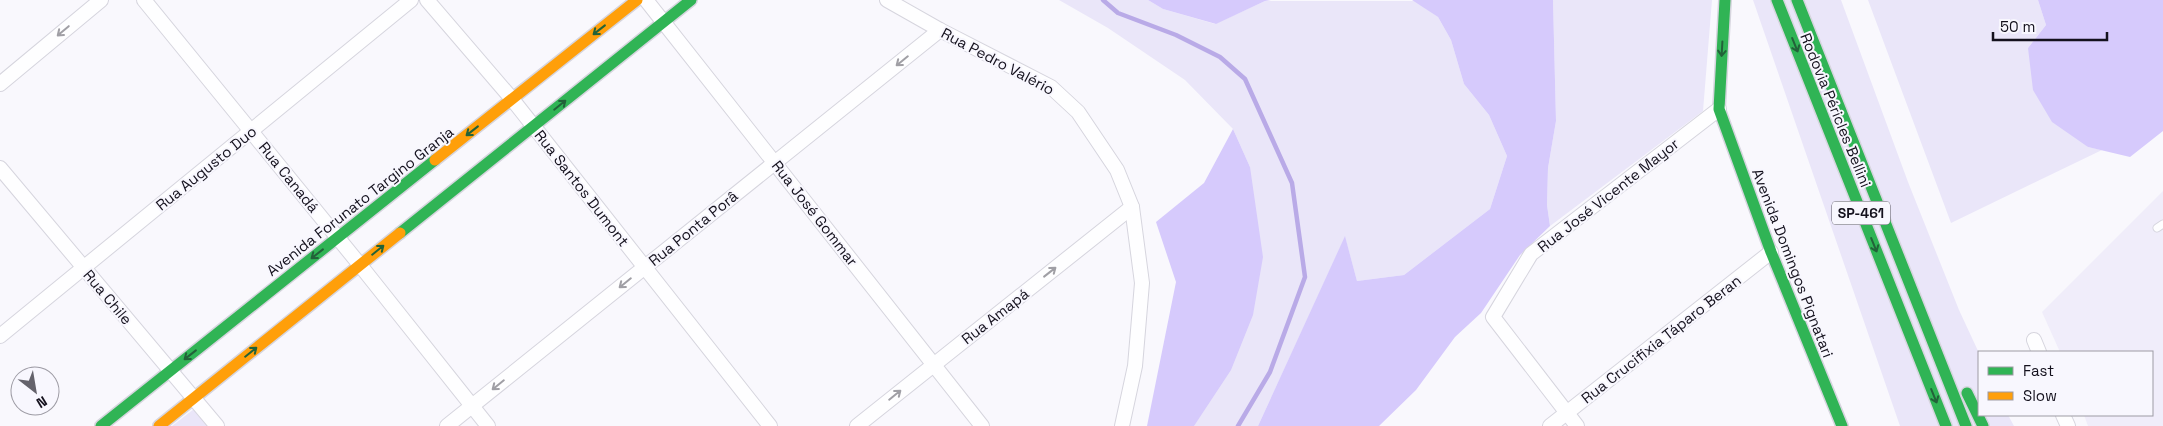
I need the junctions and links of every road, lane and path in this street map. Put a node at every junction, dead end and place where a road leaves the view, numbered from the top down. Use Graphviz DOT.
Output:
graph roads {
  1 [pos="101,0"];
  2 [pos="144,0"];
  3 [pos="411,0"];
  4 [pos="428,0"];
  5 [pos="637,0"];
  6 [pos="646,0"];
  7 [pos="691,0"];
  8 [pos="887,0"];
  9 [pos="1725,0"];
  10 [pos="1777,0"];
  11 [pos="1797,0"];
  12 [pos="664,22"];
  13 [pos="940,30"];
  14 [pos="0,84"];
  15 [pos="512,99"];
  16 [pos="1720,109"];
  17 [pos="533,126"];
  18 [pos="251,131"];
  19 [pos="775,163"];
  20 [pos="0,168"];
  21 [pos="1132,207"];
  22 [pos="1885,226"];
  23 [pos="338,237"];
  24 [pos="1771,252"];
  25 [pos="360,265"];
  26 [pos="84,268"];
  27 [pos="645,268"];
  28 [pos="0,336"];
  29 [pos="934,364"];
  30 [pos="170,371"];
  31 [pos="194,398"];
  32 [pos="472,406"];
  33 [pos="1567,413"];
  34 [pos="1978,416"];
  35 [pos="101,426"];
  36 [pos="159,426"];
  37 [pos="217,426"];
  38 [pos="447,426"];
  39 [pos="488,426"];
  40 [pos="770,426"];
  41 [pos="857,426"];
  42 [pos="982,426"];
  43 [pos="1122,426"];
  44 [pos="1550,426"];
  45 [pos="1576,426"];
  46 [pos="1842,426"];
  47 [pos="1946,426"];
  48 [pos="1966,426"];
  1 -- 14 [label="street, one-way"];
  2 -- 18 [label="street, Rua Canadá"];
  3 -- 18 [label="street, Rua Augusto Duo"];
  4 -- 15 [label="street, Rua Santos Dumont"];
  5 -- 15 [label="street, Avenida Forunato Targino Granja, one-way"];
  6 -- 12 [label="street, Rua José Gommar"];
  7 -- 12 [label="street"];
  8 -- 13 [label="street, Rua Pedro Valério"];
  9 -- 16 [label="street, one-way"];
  10 -- 47 [label="street, Rodovia Péricles Bellini / SP-461, one-way"];
  11 -- 22 [label="street, Rodovia Péricles Bellini / SP-461"];
  17 -- 12 [label="street, one-way"];
  12 -- 19 [label="street, Rua José Gommar"];
  13 -- 19 [label="street, Rua Ponta Porâ, one-way"];
  13 -- 21 [label="street, Rua Pedro Valério"];
  15 -- 17 [label="street, Rua Santos Dumont"];
  15 -- 23 [label="street, Avenida Forunato Targino Granja, one-way"];
  16 -- 24 [label="street, Avenida Domingos Pignatari"];
  16 -- 33 [label="street, Rua José Vicente Mayor"];
  25 -- 17 [label="street, one-way"];
  17 -- 27 [label="street, Rua Santos Dumont"];
  18 -- 23 [label="street, Rua Canadá"];
  18 -- 26 [label="street, Rua Augusto Duo"];
  19 -- 27 [label="street, Rua Ponta Porâ"];
  19 -- 29 [label="street, Rua José Gommar"];
  20 -- 26 [label="street, Rua Chile"];
  29 -- 21 [label="street, Rua Amapá, one-way"];
  21 -- 43 [label="street, Rua Pedro Valério"];
  22 -- 34 [label="street"];
  22 -- 48 [label="street, Rodovia Péricles Bellini / SP-461"];
  23 -- 25 [label="street, Rua Canadá"];
  23 -- 30 [label="street, Avenida Forunato Targino Granja, one-way"];
  24 -- 33 [label="street, Rua Crucifixia Táparo Beran"];
  24 -- 46 [label="street, Avenida Domingos Pignatari"];
  31 -- 25 [label="street, one-way"];
  25 -- 32 [label="street, Rua Canadá"];
  26 -- 28 [label="street, Rua Augusto Duo"];
  26 -- 30 [label="street, Rua Chile"];
  27 -- 32 [label="street, Rua Ponta Porâ, one-way"];
  27 -- 40 [label="street, Rua Santos Dumont"];
  41 -- 29 [label="street, Rua Amapá, one-way"];
  29 -- 42 [label="street, Rua José Gommar"];
  30 -- 31 [label="street, Rua Chile"];
  30 -- 35 [label="street, Avenida Forunato Targino Granja"];
  31 -- 36 [label="street"];
  31 -- 37 [label="street, Rua Chile"];
  32 -- 38 [label="street, Rua Ponta Porâ"];
  32 -- 39 [label="street, Rua Canadá"];
  33 -- 44 [label="street, Rua Crucifixia Táparo Beran"];
  33 -- 45 [label="street"];
}
